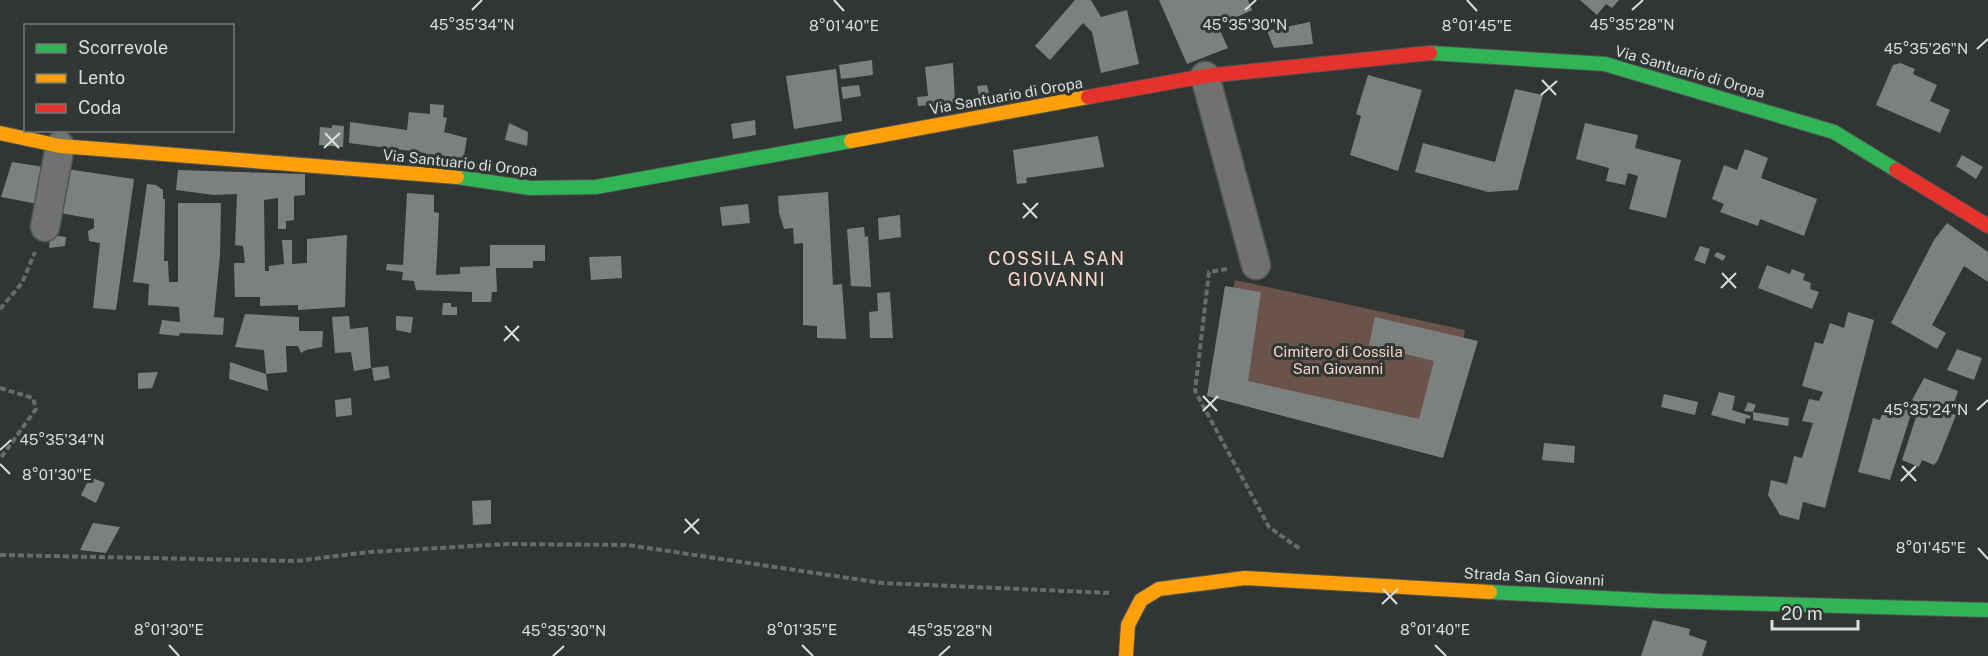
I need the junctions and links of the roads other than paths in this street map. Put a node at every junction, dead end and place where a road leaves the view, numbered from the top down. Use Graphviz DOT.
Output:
graph roads {
  1 [pos="1206,76"];
  2 [pos="0,133"];
  3 [pos="60,146"];
  4 [pos="1988,226"];
  5 [pos="45,227"];
  6 [pos="1256,265"];
  7 [pos="1988,610"];
  8 [pos="1126,656"];
  1 -- 3 [label="main road, Via Santuario di Oropa"];
  1 -- 4 [label="main road, Via Santuario di Oropa"];
  1 -- 6 [label="street"];
  2 -- 3 [label="main road, Via Santuario di Oropa"];
  3 -- 5 [label="street"];
  7 -- 8 [label="main road, Strada San Giovanni"];
}
